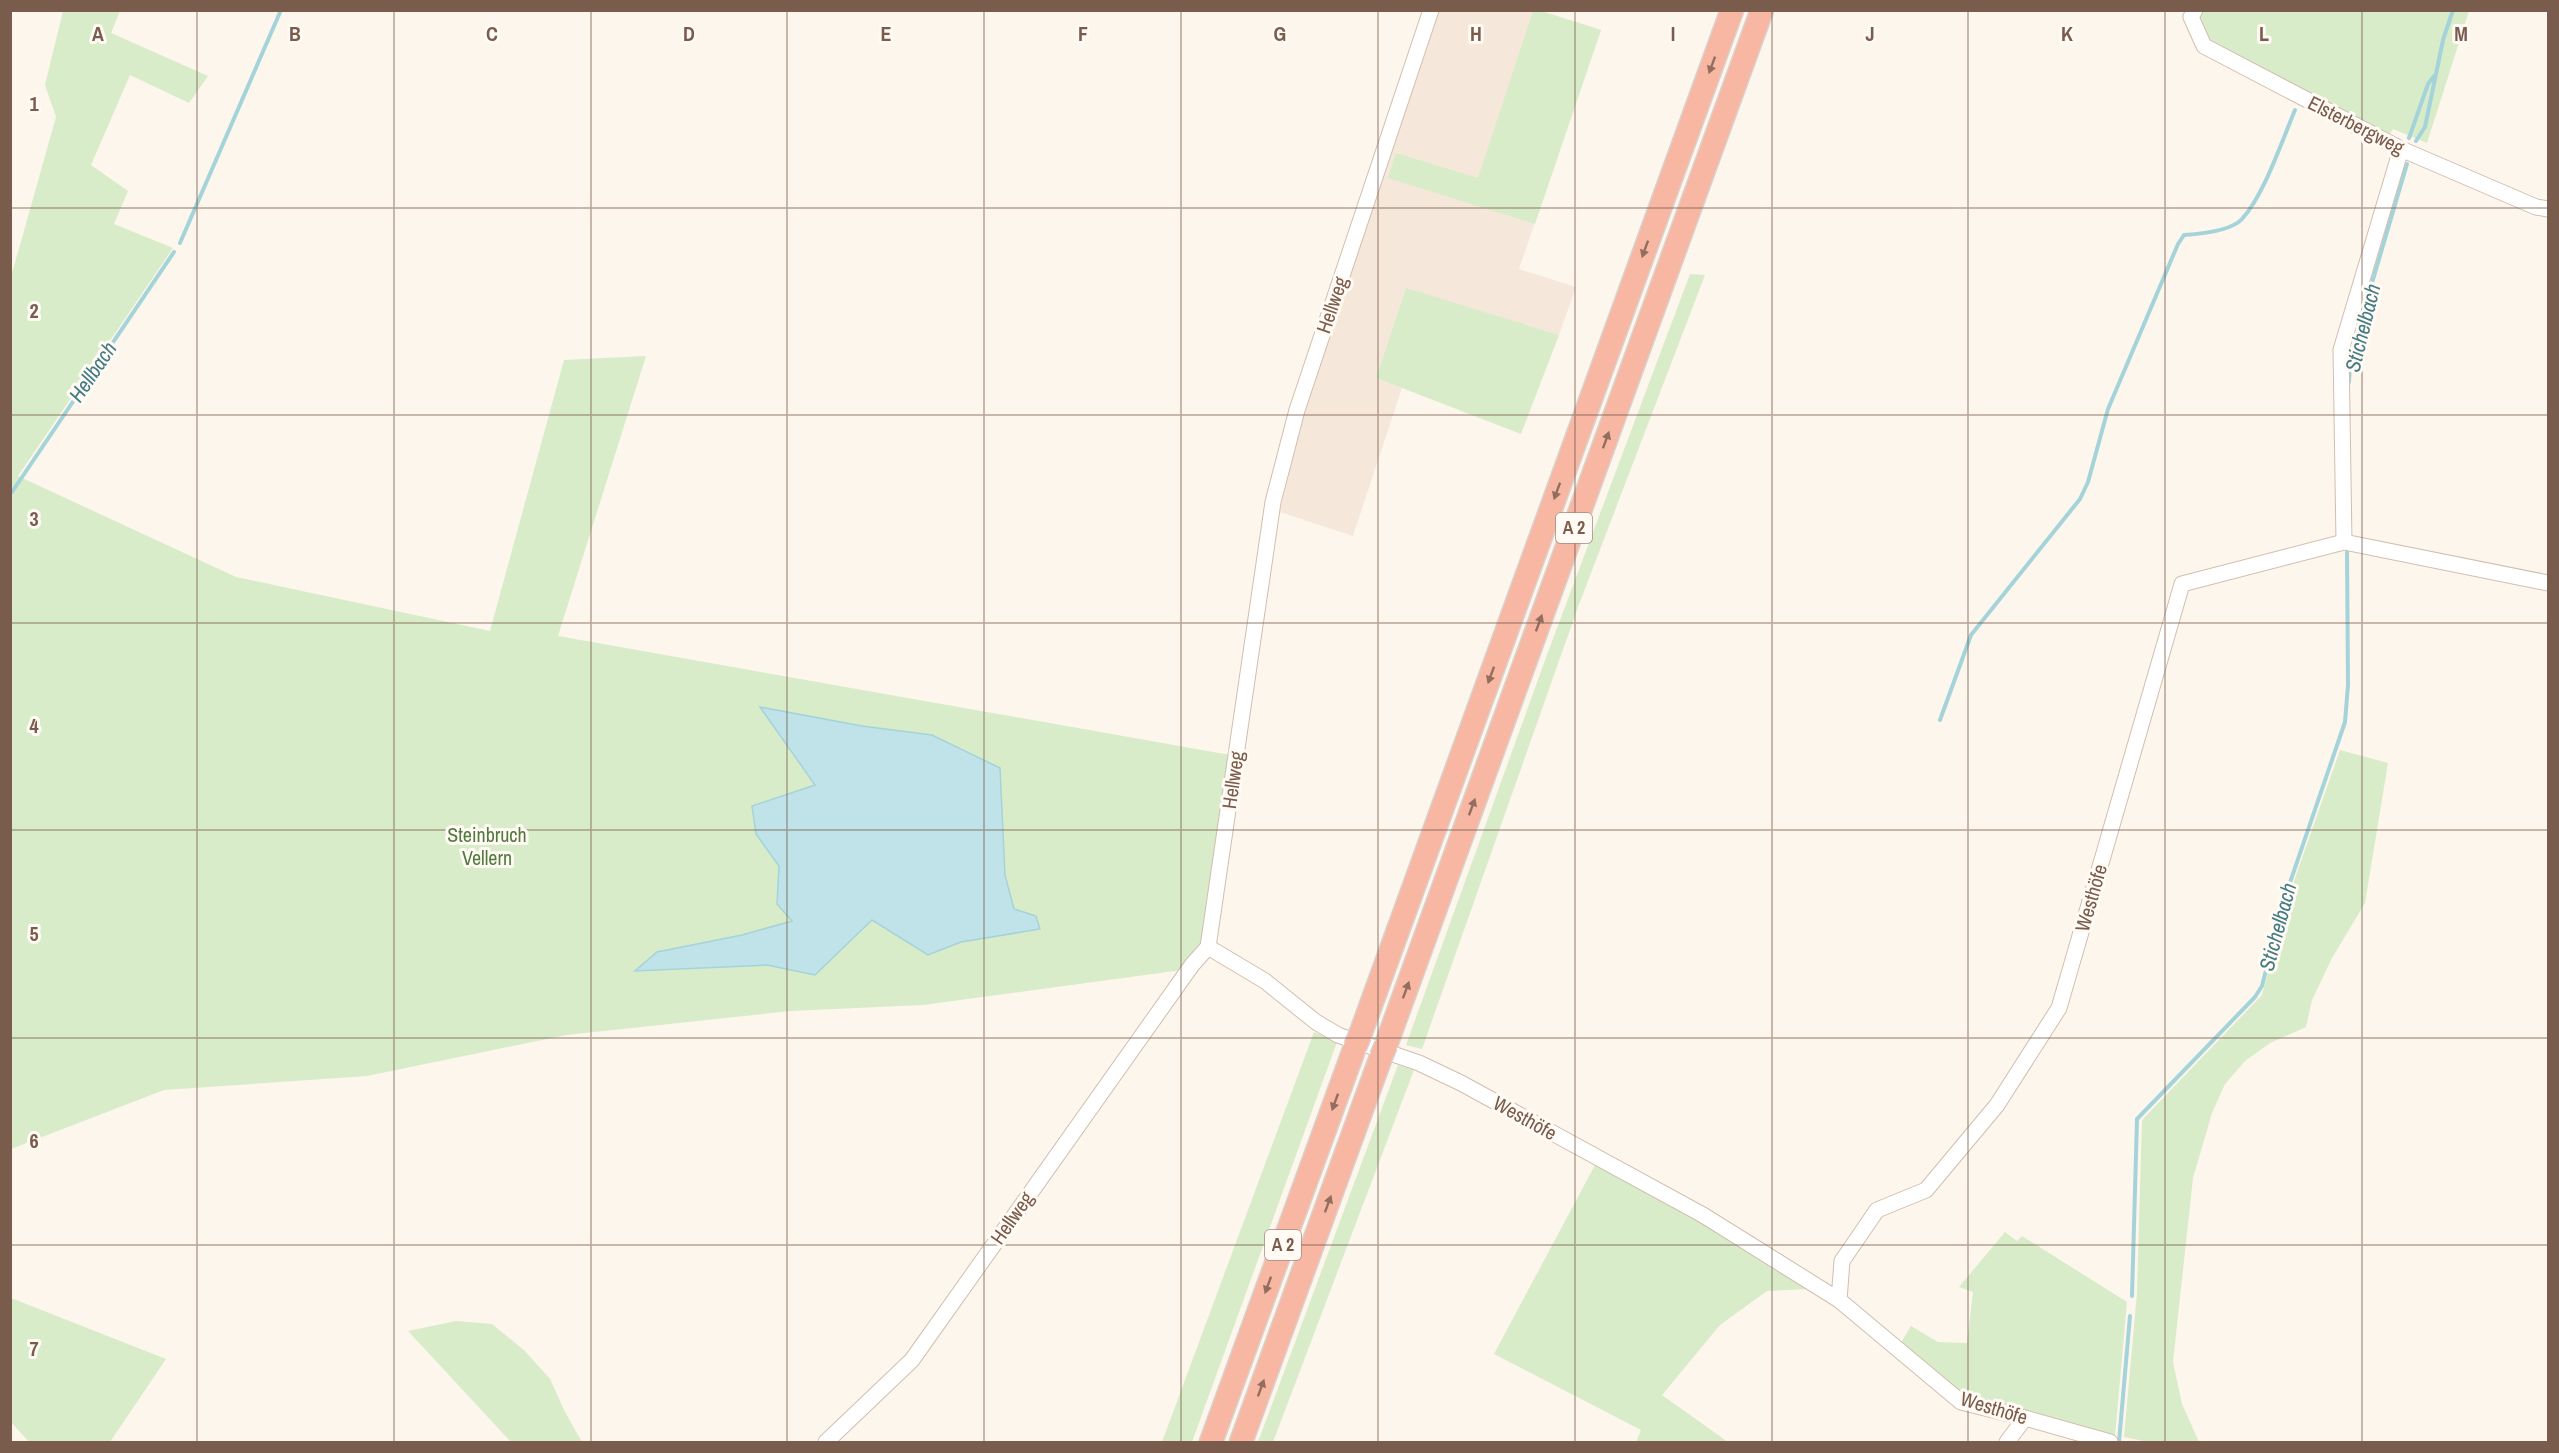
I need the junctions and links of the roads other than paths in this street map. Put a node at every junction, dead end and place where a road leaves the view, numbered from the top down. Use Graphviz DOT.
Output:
graph roads {
  1 [pos="1431,10"];
  2 [pos="1732,10"];
  3 [pos="1762,10"];
  4 [pos="2195,10"];
  5 [pos="2401,149"];
  6 [pos="2548,209"];
  7 [pos="2344,542"];
  8 [pos="2548,583"];
  9 [pos="1208,947"];
  10 [pos="1839,1300"];
  11 [pos="2025,1418"];
  12 [pos="826,1443"];
  13 [pos="1211,1443"];
  14 [pos="1241,1443"];
  15 [pos="2007,1443"];
  16 [pos="2109,1443"];
  1 -- 9 [label="street, Hellweg"];
  2 -- 13 [label="highway, A 2, one-way"];
  14 -- 3 [label="highway, A 2, one-way"];
  4 -- 5 [label="street, Elsterbergweg"];
  5 -- 6 [label="street, Elsterbergweg"];
  5 -- 7 [label="street"];
  7 -- 8 [label="street"];
  7 -- 10 [label="street, Westhöfe"];
  9 -- 10 [label="street, Westhöfe"];
  9 -- 12 [label="street, Hellweg"];
  10 -- 11 [label="street, Westhöfe"];
  11 -- 15 [label="street"];
  11 -- 16 [label="street, Westhöfe"];
}
